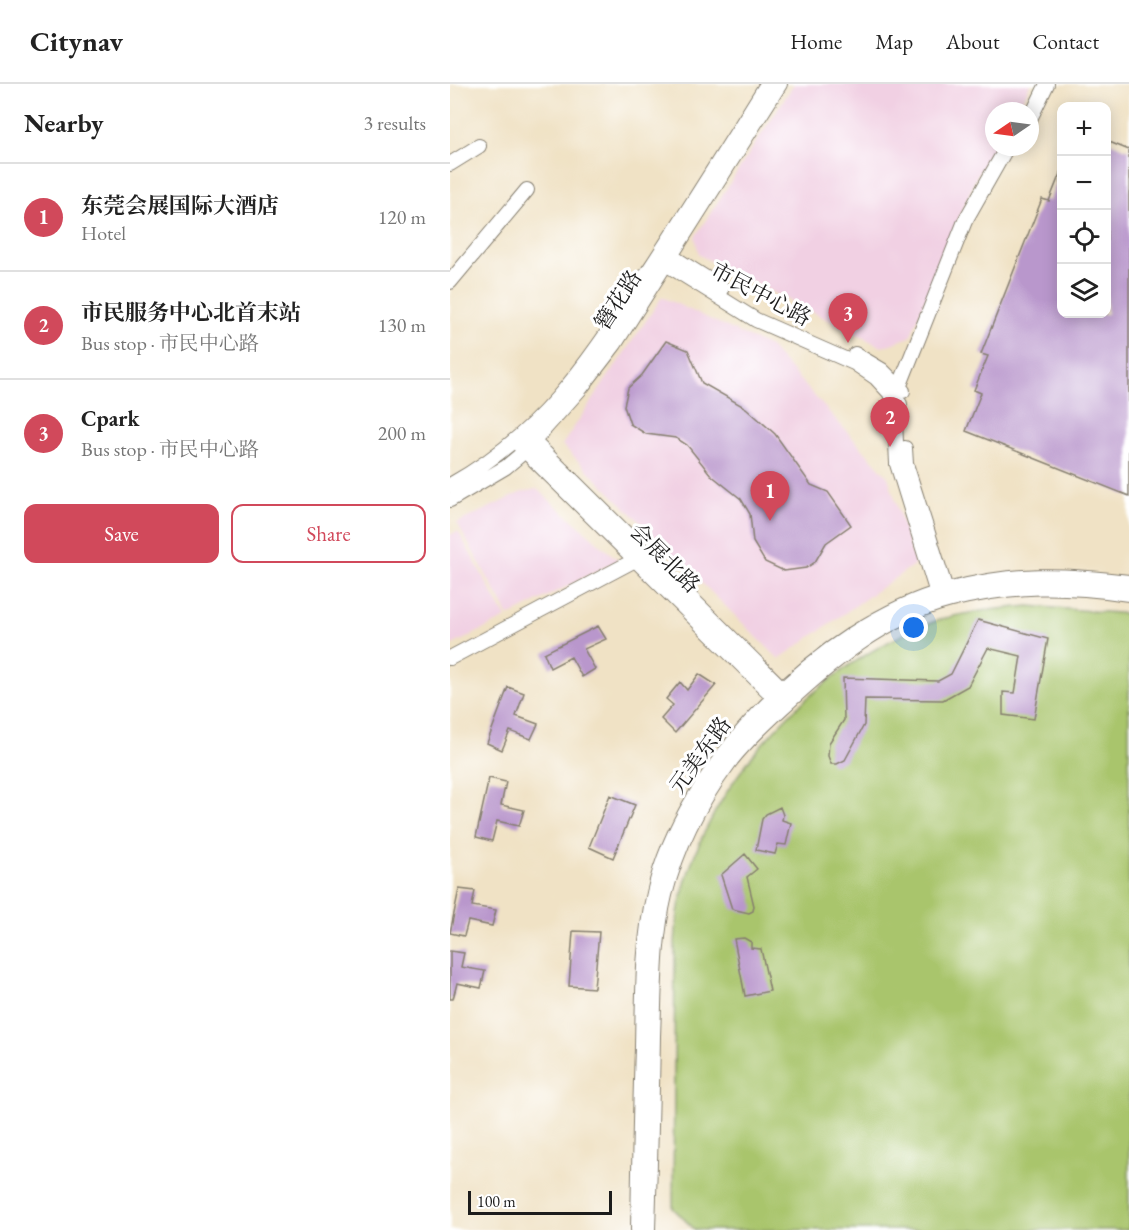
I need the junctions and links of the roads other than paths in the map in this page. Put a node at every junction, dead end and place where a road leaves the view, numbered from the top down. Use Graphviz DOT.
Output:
graph roads {
  1 [pos="766,84"];
  2 [pos="780,84"];
  3 [pos="1035,84"];
  4 [pos="1047,84"];
  5 [pos="1028,102"];
  6 [pos="1038,102"];
  7 [pos="479,146"];
  8 [pos="1002,156"];
  9 [pos="1011,156"];
  10 [pos="450,164"];
  11 [pos="527,190"];
  12 [pos="664,257"];
  13 [pos="450,282"];
  14 [pos="900,396"];
  15 [pos="525,442"];
  16 [pos="450,485"];
  17 [pos="450,500"];
  18 [pos="637,559"];
  19 [pos="1129,582"];
  20 [pos="1129,594"];
  21 [pos="943,597"];
  22 [pos="450,658"];
  23 [pos="784,698"];
  24 [pos="638,1230"];
  25 [pos="648,1230"];
  1 -- 12 [label="street, 簪花路"];
  2 -- 12 [label="street, 簪花路"];
  3 -- 5 [label="street"];
  4 -- 6 [label="street"];
  7 -- 10 [label="street"];
  8 -- 14 [label="street"];
  9 -- 14 [label="street"];
  11 -- 13 [label="street"];
  12 -- 14 [label="street, 市民中心路"];
  12 -- 15 [label="street, 簪花路"];
  14 -- 21 [label="street"];
  15 -- 16 [label="street, 簪花路"];
  15 -- 17 [label="street, 簪花路"];
  15 -- 18 [label="street, 会展北路"];
  15 -- 23 [label="street, 会展北路"];
  18 -- 22 [label="street"];
  18 -- 23 [label="street, 会展北路"];
  19 -- 21 [label="street, 元美东路"];
  20 -- 21 [label="street, 元美东路"];
  21 -- 23 [label="street, 元美东路"];
  23 -- 24 [label="street, 元美东路"];
  23 -- 25 [label="street, 元美东路"];
}
